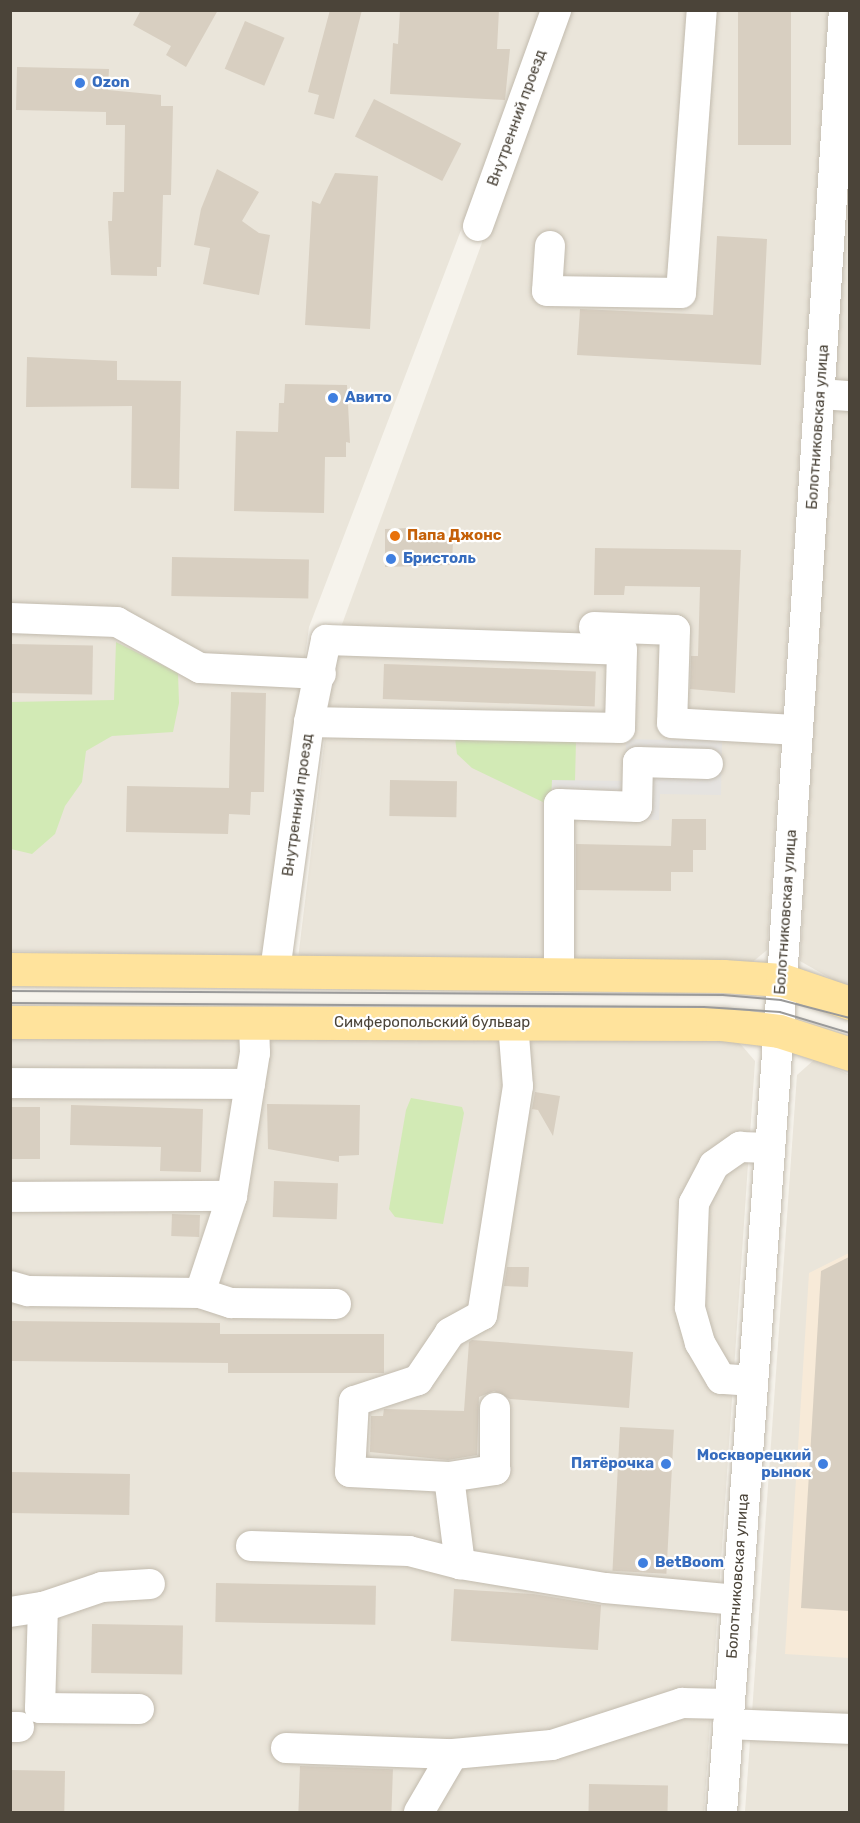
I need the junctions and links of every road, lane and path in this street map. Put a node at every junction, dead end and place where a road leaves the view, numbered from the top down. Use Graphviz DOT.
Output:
graph roads {
  1 [pos="556,10"];
  2 [pos="702,10"];
  3 [pos="844,10"];
  4 [pos="843,118"];
  5 [pos="478,226"];
  6 [pos="550,246"];
  7 [pos="820,394"];
  8 [pos="849,396"];
  9 [pos="10,618"];
  10 [pos="594,627"];
  11 [pos="321,674"];
  12 [pos="309,722"];
  13 [pos="620,728"];
  14 [pos="798,730"];
  15 [pos="638,762"];
  16 [pos="708,764"];
  17 [pos="10,969"];
  18 [pos="275,971"];
  19 [pos="559,975"];
  20 [pos="782,980"];
  21 [pos="849,1003"];
  22 [pos="10,1022"];
  23 [pos="513,1023"];
  24 [pos="254,1024"];
  25 [pos="779,1031"];
  26 [pos="849,1054"];
  27 [pos="10,1083"];
  28 [pos="250,1084"];
  29 [pos="770,1148"];
  30 [pos="232,1196"];
  31 [pos="10,1197"];
  32 [pos="10,1286"];
  33 [pos="200,1293"];
  34 [pos="336,1304"];
  35 [pos="753,1381"];
  36 [pos="495,1408"];
  37 [pos="449,1477"];
  38 [pos="251,1546"];
  39 [pos="460,1564"];
  40 [pos="150,1584"];
  41 [pos="737,1600"];
  42 [pos="43,1607"];
  43 [pos="10,1612"];
  44 [pos="139,1709"];
  45 [pos="728,1714"];
  46 [pos="849,1729"];
  47 [pos="286,1748"];
  48 [pos="453,1754"];
  49 [pos="419,1812"];
  50 [pos="722,1812"];
  1 -- 5 [label="street, Внутренний проезд"];
  2 -- 6 [label="street"];
  3 -- 4 [label="street, Болотниковская улица"];
  4 -- 7 [label="street, Болотниковская улица"];
  7 -- 8 [label="street"];
  7 -- 14 [label="street, Болотниковская улица"];
  9 -- 11 [label="street"];
  10 -- 14 [label="street"];
  11 -- 12 [label="street, Внутренний проезд"];
  11 -- 13 [label="street, Внутренний проезд"];
  12 -- 13 [label="street"];
  12 -- 18 [label="street, Внутренний проезд"];
  13 -- 15 [label="street"];
  14 -- 20 [label="street, Болотниковская улица"];
  15 -- 16 [label="street"];
  15 -- 19 [label="street"];
  17 -- 18 [label="main road"];
  18 -- 19 [label="main road"];
  19 -- 20 [label="main road"];
  20 -- 21 [label="main road"];
  20 -- 25 [label="street, Болотниковская улица"];
  22 -- 24 [label="main road, Симферопольский бульвар"];
  23 -- 24 [label="main road, Симферопольский бульвар"];
  23 -- 25 [label="main road, Симферопольский бульвар"];
  23 -- 37 [label="street"];
  24 -- 28 [label="street"];
  25 -- 26 [label="main road, Симферопольский бульвар"];
  25 -- 29 [label="street, Болотниковская улица"];
  27 -- 28 [label="street"];
  28 -- 30 [label="street"];
  29 -- 35 [label="street, Болотниковская улица"];
  29 -- 35 [label="street"];
  30 -- 31 [label="street"];
  30 -- 33 [label="street"];
  32 -- 33 [label="street"];
  33 -- 34 [label="street"];
  35 -- 41 [label="street, Болотниковская улица"];
  36 -- 37 [label="street"];
  37 -- 39 [label="street"];
  38 -- 39 [label="street"];
  39 -- 41 [label="street"];
  40 -- 42 [label="street"];
  41 -- 45 [label="street, Болотниковская улица"];
  42 -- 43 [label="street"];
  42 -- 44 [label="street"];
  45 -- 46 [label="street"];
  45 -- 48 [label="street"];
  45 -- 50 [label="street, Болотниковская улица"];
  47 -- 48 [label="street"];
  48 -- 49 [label="street"];
}
